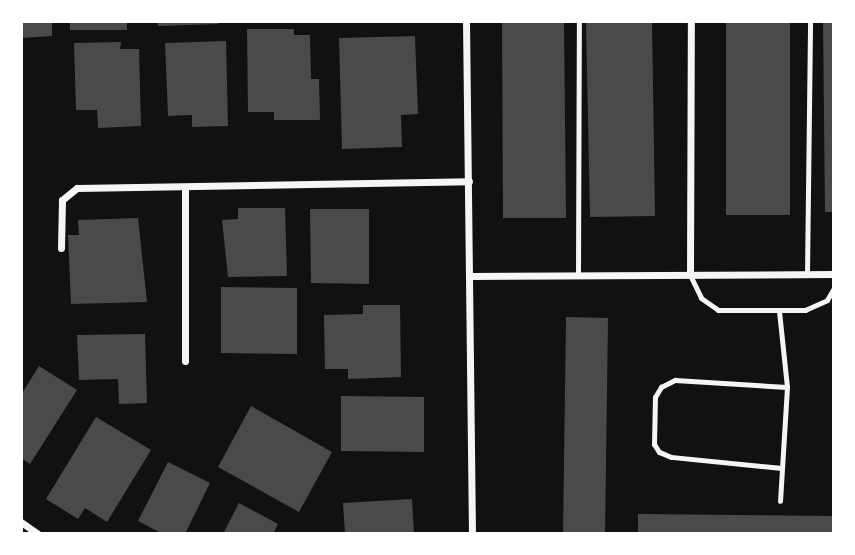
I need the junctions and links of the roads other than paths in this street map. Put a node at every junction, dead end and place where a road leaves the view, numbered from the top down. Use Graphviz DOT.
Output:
graph roads {
  1 [pos="466,21"];
  2 [pos="579,21"];
  3 [pos="691,21"];
  4 [pos="810,21"];
  5 [pos="469,181"];
  6 [pos="185,187"];
  7 [pos="61,248"];
  8 [pos="807,274"];
  9 [pos="834,274"];
  10 [pos="578,275"];
  11 [pos="690,275"];
  12 [pos="471,276"];
  13 [pos="834,288"];
  14 [pos="779,311"];
  15 [pos="185,361"];
  16 [pos="787,387"];
  17 [pos="782,468"];
  18 [pos="780,501"];
  19 [pos="21,523"];
  20 [pos="38,534"];
  21 [pos="472,534"];
  1 -- 5 [label="street"];
  2 -- 10 [label="lane"];
  3 -- 11 [label="street"];
  4 -- 8 [label="lane"];
  5 -- 6 [label="street"];
  5 -- 12 [label="street"];
  6 -- 7 [label="street"];
  6 -- 15 [label="street"];
  8 -- 9 [label="street"];
  8 -- 11 [label="street"];
  10 -- 11 [label="street"];
  10 -- 12 [label="street"];
  11 -- 14 [label="lane"];
  12 -- 21 [label="street"];
  13 -- 14 [label="lane"];
  14 -- 16 [label="lane"];
  16 -- 17 [label="lane"];
  16 -- 17 [label="lane"];
  17 -- 18 [label="lane"];
  19 -- 20 [label="street"];
}
